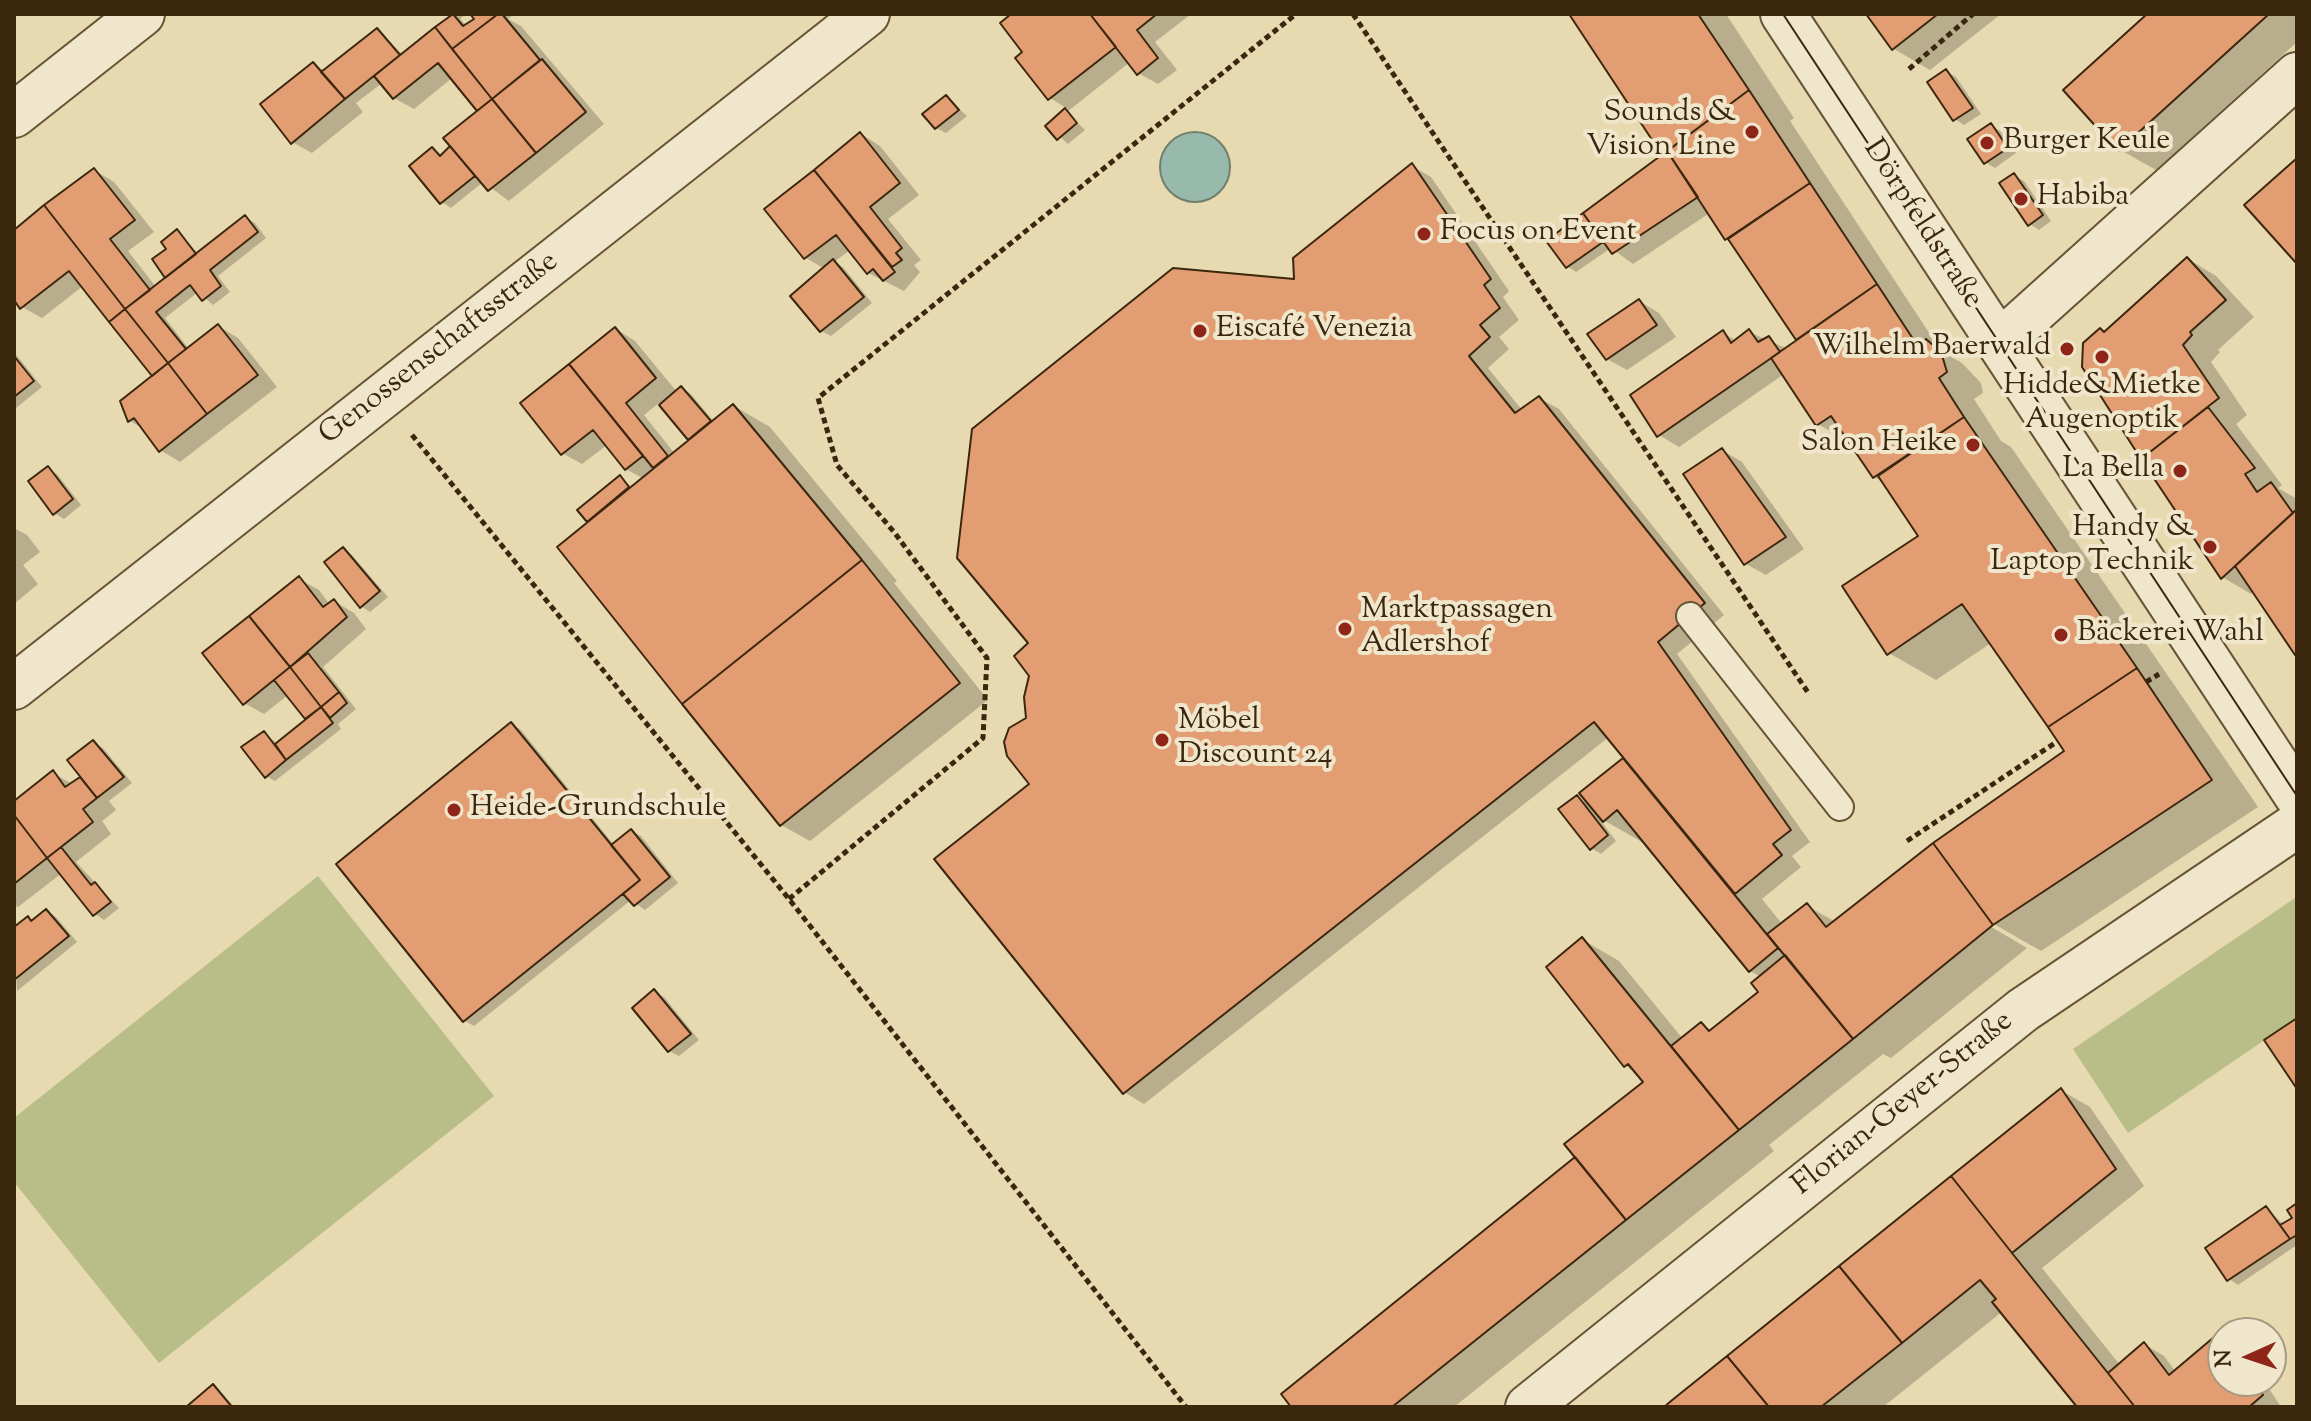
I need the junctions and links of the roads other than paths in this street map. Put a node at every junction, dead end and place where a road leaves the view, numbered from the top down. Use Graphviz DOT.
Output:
graph roads {
  1 [pos="142,14"];
  2 [pos="867,14"];
  3 [pos="1783,14"];
  4 [pos="2297,75"];
  5 [pos="14,115"];
  6 [pos="1999,343"];
  7 [pos="1690,616"];
  8 [pos="14,687"];
  9 [pos="2297,796"];
  10 [pos="1840,807"];
  11 [pos="2297,825"];
  12 [pos="1528,1407"];
  1 -- 5 [label="street"];
  2 -- 8 [label="street, Genossenschaftsstraße"];
  3 -- 6 [label="street, Dörpfeldstraße"];
  4 -- 6 [label="street"];
  6 -- 9 [label="street, Dörpfeldstraße"];
  7 -- 10 [label="lane"];
  11 -- 12 [label="street, Florian-Geyer-Straße"];
}
